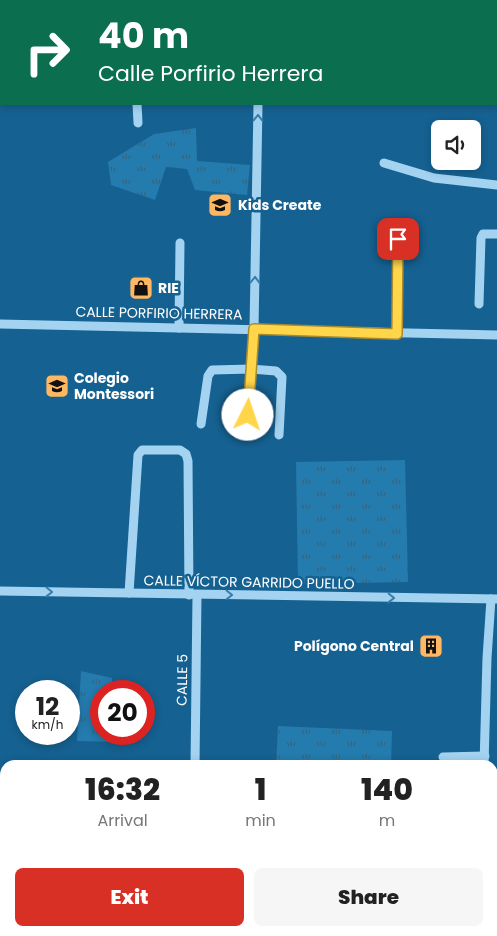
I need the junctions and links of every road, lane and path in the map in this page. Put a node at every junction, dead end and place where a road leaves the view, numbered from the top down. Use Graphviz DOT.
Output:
graph roads {
  1 [pos="137,105"];
  2 [pos="258,105"];
  3 [pos="138,123"];
  4 [pos="384,163"];
  5 [pos="497,185"];
  6 [pos="497,234"];
  7 [pos="398,239"];
  8 [pos="180,243"];
  9 [pos="479,304"];
  10 [pos="0,324"];
  11 [pos="179,328"];
  12 [pos="254,329"];
  13 [pos="397,334"];
  14 [pos="497,335"];
  15 [pos="252,369"];
  16 [pos="201,424"];
  17 [pos="247,430"];
  18 [pos="279,436"];
  19 [pos="0,590"];
  20 [pos="129,593"];
  21 [pos="193,595"];
  22 [pos="494,599"];
  23 [pos="443,757"];
  24 [pos="195,760"];
  25 [pos="484,760"];
  1 -- 3 [label="street"];
  12 -- 2 [label="street, one-way"];
  4 -- 5 [label="street"];
  6 -- 9 [label="street"];
  7 -- 13 [label="street"];
  8 -- 11 [label="street"];
  10 -- 11 [label="street, CALLE PORFIRIO HERRERA"];
  11 -- 12 [label="street, CALLE PORFIRIO HERRERA"];
  12 -- 13 [label="street, CALLE PORFIRIO HERRERA"];
  12 -- 15 [label="street"];
  13 -- 14 [label="street, CALLE PORFIRIO HERRERA"];
  15 -- 16 [label="street"];
  15 -- 17 [label="street"];
  15 -- 18 [label="street"];
  19 -- 20 [label="street, CALLE VÍCTOR GARRIDO PUELLO, one-way"];
  20 -- 21 [label="street, CALLE VÍCTOR GARRIDO PUELLO"];
  20 -- 21 [label="street, CALLE 5"];
  21 -- 22 [label="street, CALLE VÍCTOR GARRIDO PUELLO, one-way"];
  21 -- 24 [label="street, CALLE 5"];
  22 -- 25 [label="street"];
  23 -- 25 [label="street"];
}
